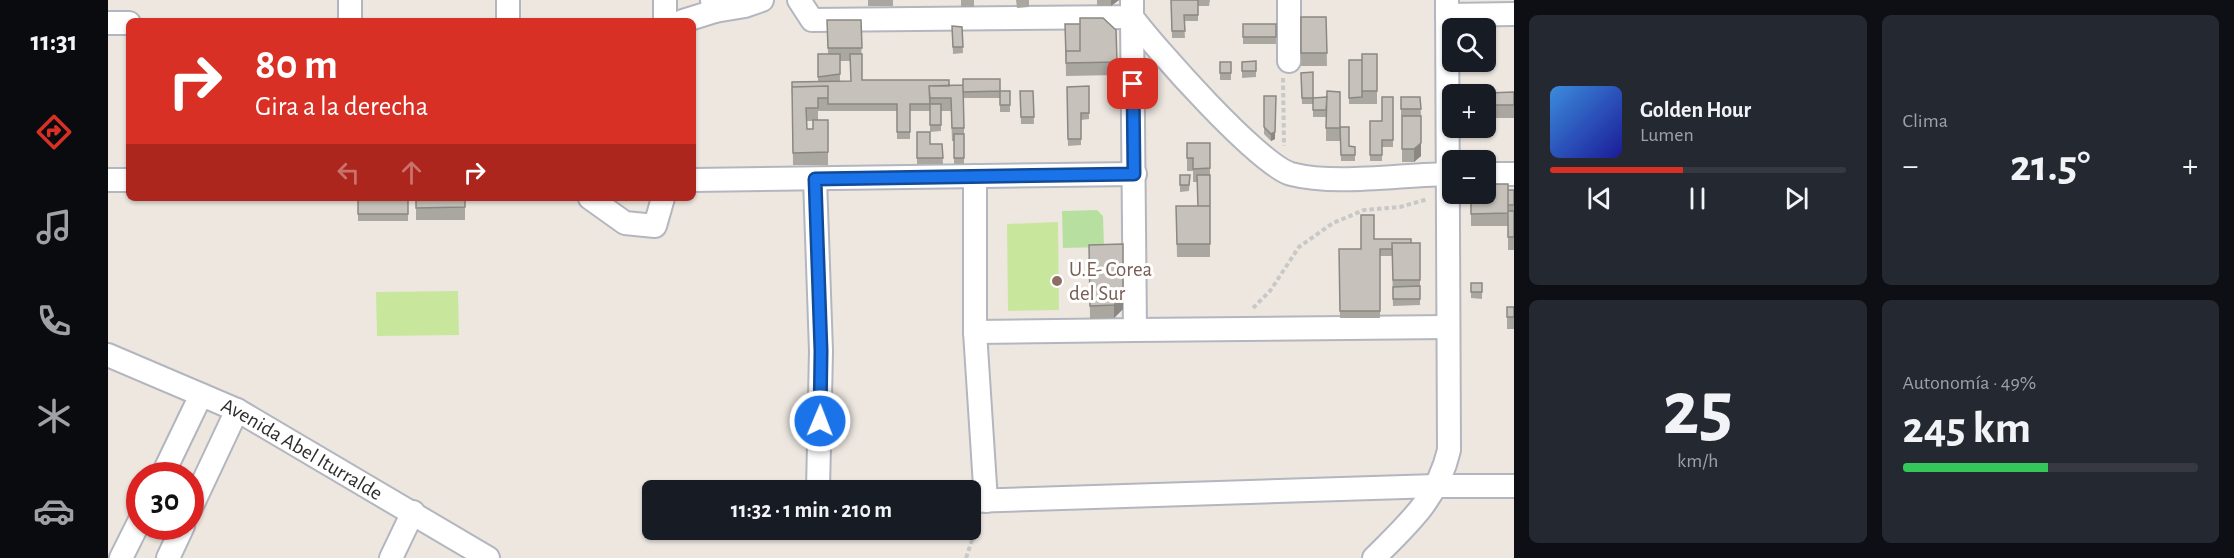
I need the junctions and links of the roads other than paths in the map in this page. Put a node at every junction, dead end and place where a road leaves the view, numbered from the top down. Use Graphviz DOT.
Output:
graph roads {
  1 [pos="350,0"];
  2 [pos="508,0"];
  3 [pos="665,0"];
  4 [pos="762,0"];
  5 [pos="799,0"];
  6 [pos="1289,0"];
  7 [pos="714,5"];
  8 [pos="1132,8"];
  9 [pos="1447,8"];
  10 [pos="1514,14"];
  11 [pos="350,18"];
  12 [pos="508,18"];
  13 [pos="664,18"];
  14 [pos="690,18"];
  15 [pos="108,23"];
  16 [pos="126,23"];
  17 [pos="1289,61"];
  18 [pos="1450,150"];
  19 [pos="1134,174"];
  20 [pos="1442,174"];
  21 [pos="1496,174"];
  22 [pos="1514,174"];
  23 [pos="975,176"];
  24 [pos="815,179"];
  25 [pos="108,180"];
  26 [pos="126,180"];
  27 [pos="696,180"];
  28 [pos="594,201"];
  29 [pos="662,201"];
  30 [pos="1448,204"];
  31 [pos="1448,327"];
  32 [pos="1136,330"];
  33 [pos="975,332"];
  34 [pos="108,355"];
  35 [pos="201,395"];
  36 [pos="237,410"];
  37 [pos="169,462"];
  38 [pos="204,480"];
  39 [pos="818,480"];
  40 [pos="978,480"];
  41 [pos="1436,486"];
  42 [pos="1514,486"];
  43 [pos="981,501"];
  44 [pos="412,512"];
  45 [pos="130,540"];
  46 [pos="176,540"];
  47 [pos="121,558"];
  48 [pos="168,558"];
  49 [pos="391,558"];
  50 [pos="488,558"];
  51 [pos="1374,558"];
  1 -- 11 [label="street"];
  2 -- 12 [label="street"];
  3 -- 13 [label="street"];
  4 -- 7 [label="street"];
  5 -- 8 [label="street"];
  6 -- 17 [label="street"];
  7 -- 14 [label="street"];
  8 -- 19 [label="street"];
  8 -- 20 [label="street"];
  9 -- 10 [label="street"];
  9 -- 18 [label="street"];
  15 -- 16 [label="street"];
  19 -- 23 [label="street"];
  19 -- 32 [label="street"];
  21 -- 22 [label="street"];
  23 -- 24 [label="street"];
  23 -- 33 [label="street"];
  24 -- 27 [label="street"];
  24 -- 39 [label="street"];
  25 -- 26 [label="street"];
  28 -- 29 [label="street"];
  30 -- 31 [label="street"];
  31 -- 32 [label="street"];
  31 -- 41 [label="street"];
  32 -- 33 [label="street"];
  33 -- 40 [label="street"];
  34 -- 35 [label="street, Avenida Abel Iturralde"];
  35 -- 36 [label="street, Avenida Abel Iturralde"];
  35 -- 37 [label="street"];
  36 -- 38 [label="street"];
  36 -- 44 [label="street, Avenida Abel Iturralde"];
  41 -- 42 [label="street"];
  41 -- 43 [label="street"];
  41 -- 51 [label="street"];
  44 -- 49 [label="street"];
  44 -- 50 [label="street, Avenida Abel Iturralde"];
  45 -- 47 [label="street"];
  46 -- 48 [label="street"];
}
